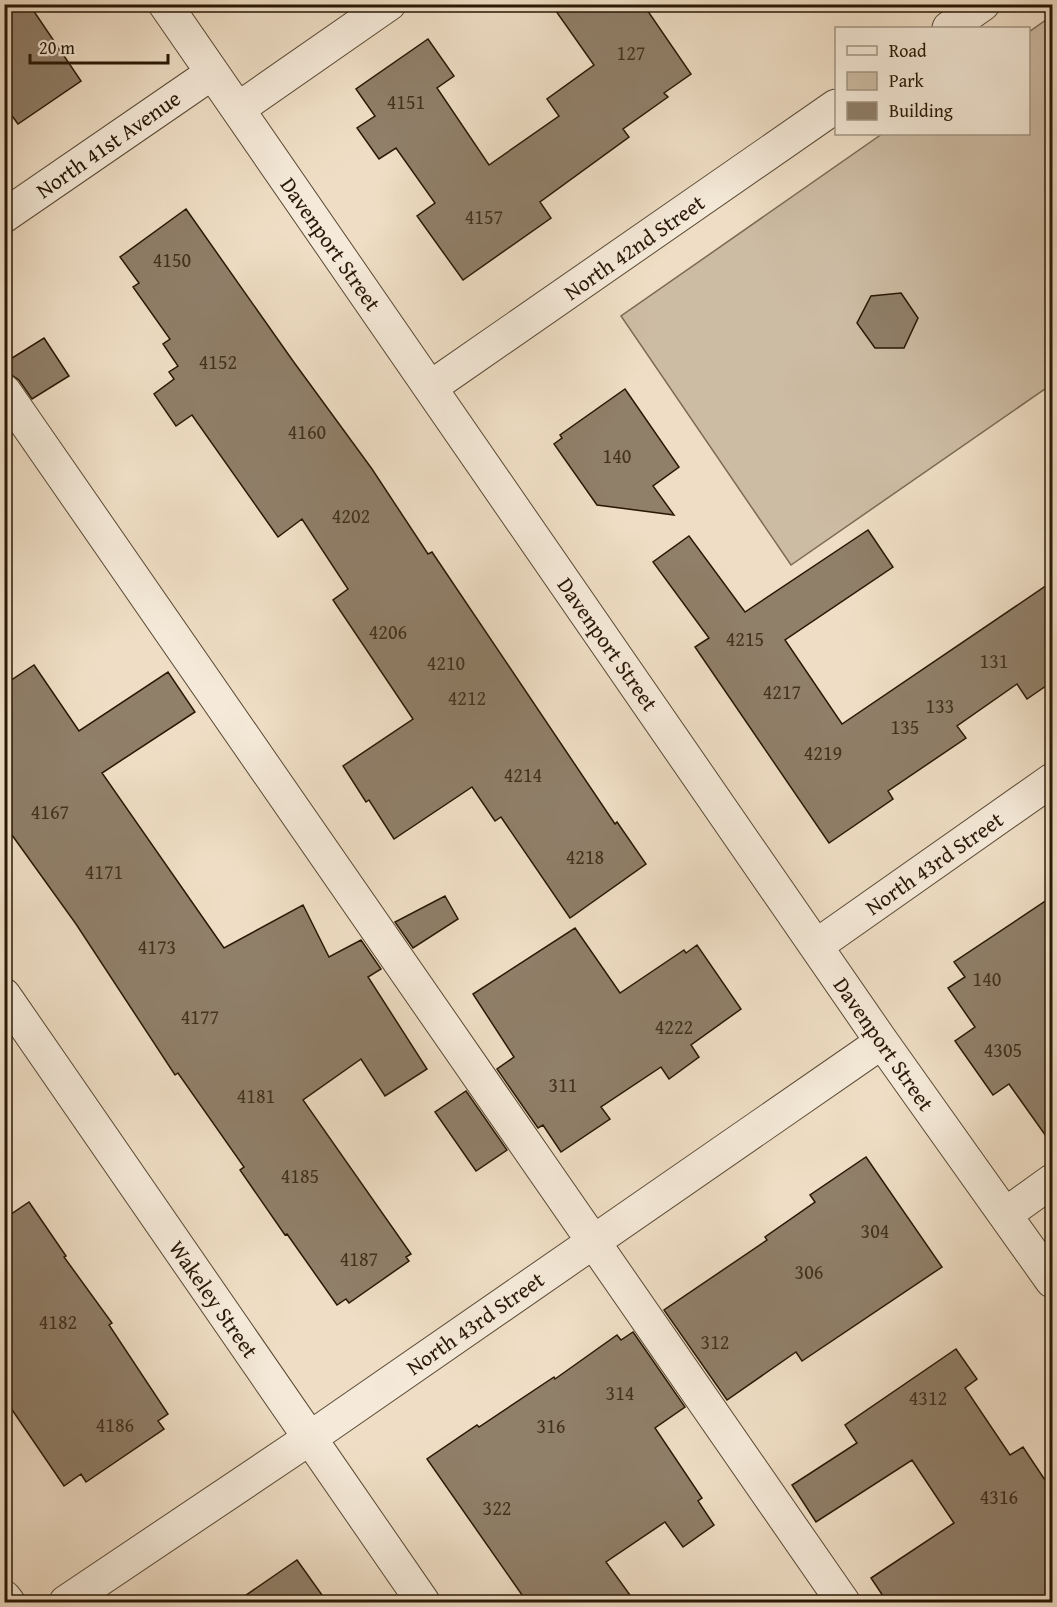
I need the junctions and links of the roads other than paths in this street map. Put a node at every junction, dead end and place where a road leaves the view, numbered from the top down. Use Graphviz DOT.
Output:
graph roads {
  1 [pos="165,4"];
  2 [pos="389,4"];
  3 [pos="983,4"];
  4 [pos="950,27"];
  5 [pos="212,73"];
  6 [pos="835,107"];
  7 [pos="237,109"];
  8 [pos="4,216"];
  9 [pos="431,387"];
  10 [pos="4,392"];
  11 [pos="1053,780"];
  12 [pos="816,946"];
  13 [pos="4,995"];
  14 [pos="882,1042"];
  15 [pos="1053,1181"];
  16 [pos="1006,1214"];
  17 [pos="592,1241"];
  18 [pos="1053,1281"];
  19 [pos="310,1438"];
  20 [pos="4,1597"];
  21 [pos="8,1602"];
  22 [pos="66,1602"];
  23 [pos="423,1602"];
  24 [pos="843,1602"];
  1 -- 5 [label="street, Davenport Street"];
  2 -- 7 [label="street"];
  3 -- 4 [label="street"];
  5 -- 7 [label="street, Davenport Street"];
  5 -- 8 [label="street, North 41st Avenue"];
  6 -- 9 [label="street, North 42nd Street"];
  7 -- 9 [label="street, Davenport Street"];
  9 -- 12 [label="street, Davenport Street"];
  10 -- 17 [label="street"];
  11 -- 12 [label="street, North 43rd Street"];
  12 -- 14 [label="street, Davenport Street"];
  13 -- 19 [label="street, Wakeley Street"];
  14 -- 16 [label="street, Davenport Street"];
  14 -- 17 [label="street, North 43rd Street"];
  15 -- 16 [label="street"];
  16 -- 18 [label="street, Davenport Street"];
  17 -- 19 [label="street, North 43rd Street"];
  17 -- 24 [label="street"];
  19 -- 22 [label="street, North 43rd Street"];
  19 -- 23 [label="street, Wakeley Street"];
  20 -- 21 [label="street"];
}
